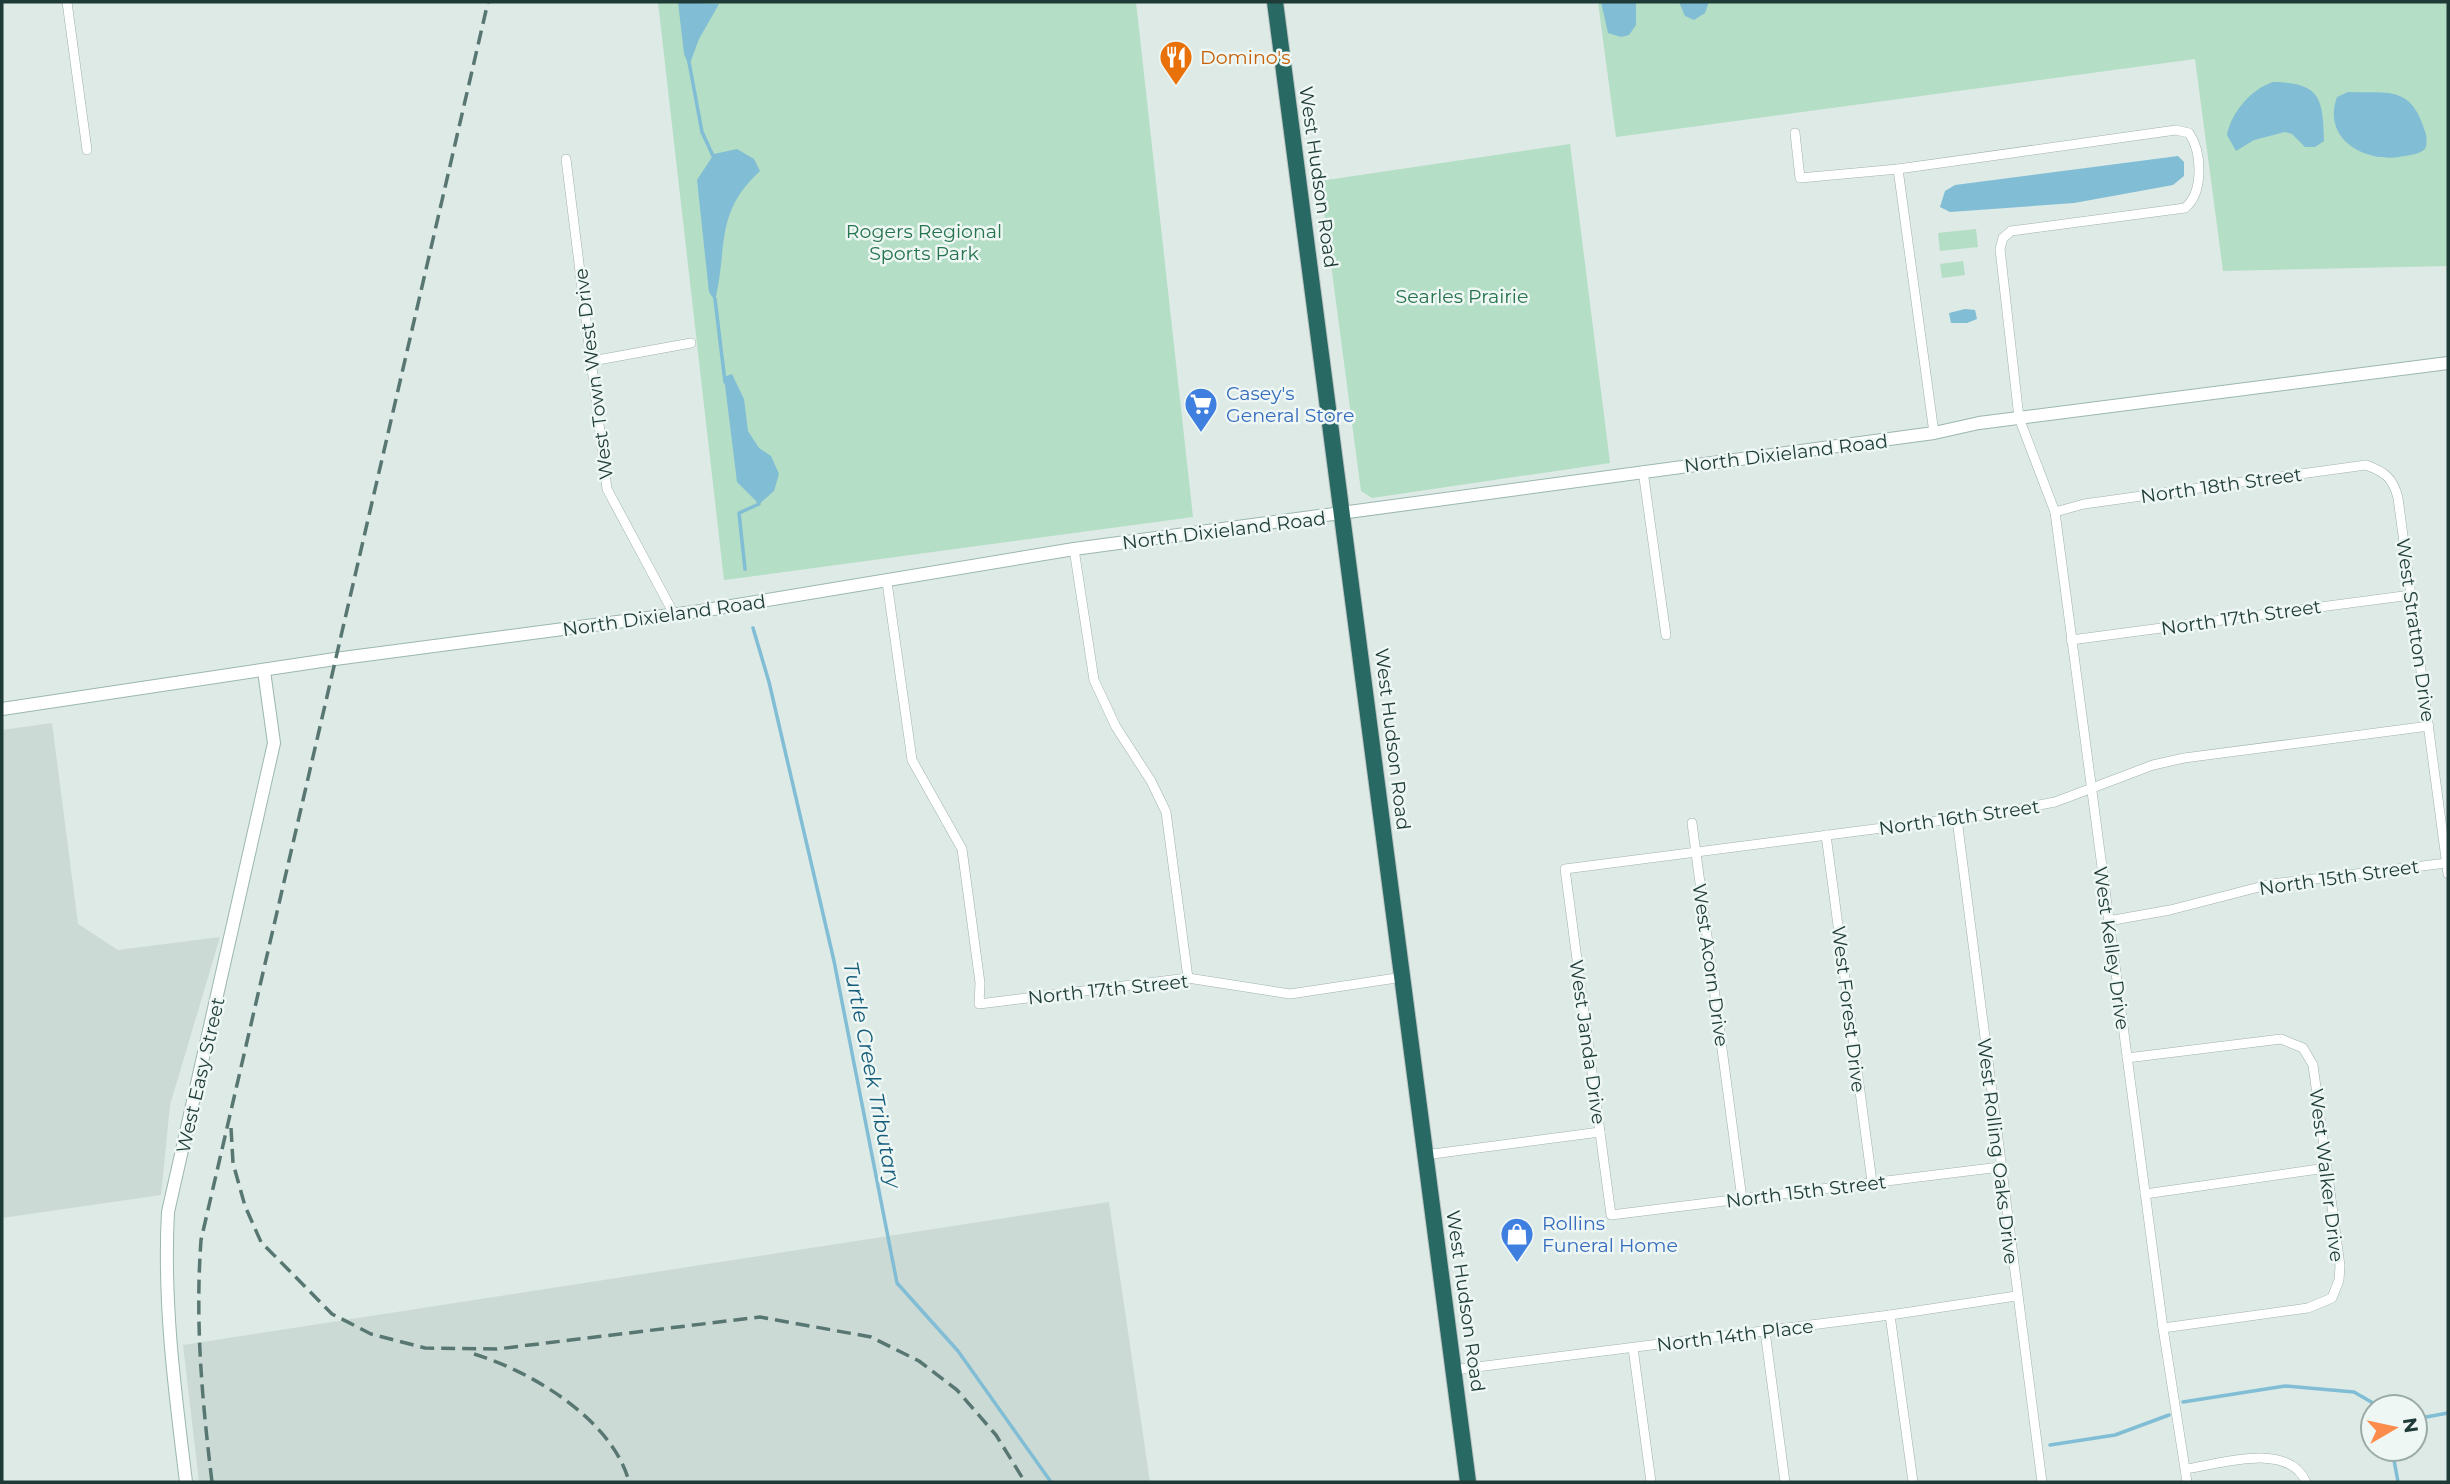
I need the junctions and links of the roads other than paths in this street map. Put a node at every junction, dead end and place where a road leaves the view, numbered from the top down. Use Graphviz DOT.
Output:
graph roads {
  1 [pos="67,2"];
  2 [pos="1275,2"];
  3 [pos="1795,133"];
  4 [pos="87,150"];
  5 [pos="566,159"];
  6 [pos="1898,169"];
  7 [pos="691,343"];
  8 [pos="592,361"];
  9 [pos="2448,363"];
  10 [pos="2019,418"];
  11 [pos="1934,433"];
  12 [pos="1643,471"];
  13 [pos="2386,473"];
  14 [pos="2055,512"];
  15 [pos="1343,514"];
  16 [pos="1074,550"];
  17 [pos="887,582"];
  18 [pos="2411,595"];
  19 [pos="674,614"];
  20 [pos="1666,635"];
  21 [pos="2071,640"];
  22 [pos="264,671"];
  23 [pos="2,709"];
  24 [pos="2429,726"];
  25 [pos="2091,788"];
  26 [pos="1957,819"];
  27 [pos="1692,823"];
  28 [pos="1826,835"];
  29 [pos="1696,851"];
  30 [pos="2447,863"];
  31 [pos="1565,869"];
  32 [pos="2448,874"];
  33 [pos="2108,921"];
  34 [pos="1403,977"];
  35 [pos="1188,978"];
  36 [pos="2127,1058"];
  37 [pos="1600,1132"];
  38 [pos="1425,1155"];
  39 [pos="2000,1167"];
  40 [pos="2326,1168"];
  41 [pos="1872,1182"];
  42 [pos="2145,1194"];
  43 [pos="1741,1199"];
  44 [pos="1611,1215"];
  45 [pos="2016,1296"];
  46 [pos="1890,1315"];
  47 [pos="2163,1328"];
  48 [pos="1765,1331"];
  49 [pos="1633,1348"];
  50 [pos="1453,1370"];
  51 [pos="2186,1469"];
  52 [pos="186,1482"];
  53 [pos="1468,1482"];
  54 [pos="1651,1482"];
  55 [pos="1785,1482"];
  56 [pos="1913,1482"];
  57 [pos="2042,1482"];
  58 [pos="2187,1482"];
  59 [pos="2306,1482"];
  1 -- 4 [label="street"];
  2 -- 15 [label="highway, West Hudson Road"];
  3 -- 6 [label="street"];
  5 -- 8 [label="street, West Town West Drive"];
  6 -- 10 [label="street, West Kelley Drive"];
  6 -- 11 [label="street"];
  7 -- 8 [label="street"];
  8 -- 19 [label="street, West Town West Drive"];
  9 -- 10 [label="street, North Dixieland Road"];
  10 -- 11 [label="street, North Dixieland Road"];
  10 -- 14 [label="street, West Kelley Drive"];
  11 -- 12 [label="street, North Dixieland Road"];
  12 -- 15 [label="street, North Dixieland Road"];
  12 -- 20 [label="street"];
  13 -- 14 [label="street, North 18th Street"];
  13 -- 18 [label="street, West Stratton Drive"];
  14 -- 21 [label="street, West Kelley Drive"];
  15 -- 16 [label="street, North Dixieland Road"];
  15 -- 34 [label="highway, West Hudson Road"];
  16 -- 17 [label="street, North Dixieland Road"];
  16 -- 35 [label="street"];
  17 -- 19 [label="street, North Dixieland Road"];
  17 -- 35 [label="street, North 17th Street"];
  18 -- 21 [label="street, North 17th Street"];
  18 -- 24 [label="street, West Stratton Drive"];
  19 -- 22 [label="street, North Dixieland Road"];
  21 -- 25 [label="street, West Kelley Drive"];
  22 -- 23 [label="street, North Dixieland Road"];
  22 -- 52 [label="street, West Easy Street"];
  24 -- 25 [label="street, North 16th Street"];
  24 -- 30 [label="street, West Stratton Drive"];
  25 -- 26 [label="street, North 16th Street"];
  25 -- 33 [label="street, West Kelley Drive"];
  26 -- 28 [label="street, North 16th Street"];
  26 -- 39 [label="street, West Rolling Oaks Drive"];
  27 -- 29 [label="street, West Acorn Drive"];
  28 -- 29 [label="street, North 16th Street"];
  28 -- 41 [label="street, West Forest Drive"];
  29 -- 31 [label="street, North 16th Street"];
  29 -- 43 [label="street, West Acorn Drive"];
  30 -- 32 [label="street, West Stratton Drive"];
  30 -- 33 [label="street, North 15th Street"];
  31 -- 37 [label="street, West Janda Drive"];
  33 -- 36 [label="street, West Kelley Drive"];
  34 -- 35 [label="street, North 17th Street"];
  34 -- 38 [label="highway, West Hudson Road"];
  36 -- 40 [label="street, West Walker Drive"];
  36 -- 42 [label="street, West Kelley Drive"];
  37 -- 38 [label="street"];
  37 -- 44 [label="street, West Janda Drive"];
  38 -- 50 [label="highway, West Hudson Road"];
  39 -- 41 [label="street, North 15th Street"];
  39 -- 45 [label="street, West Rolling Oaks Drive"];
  40 -- 42 [label="street"];
  40 -- 47 [label="street, West Walker Drive"];
  41 -- 43 [label="street, North 15th Street"];
  42 -- 47 [label="street, West Kelley Drive"];
  43 -- 44 [label="street, North 15th Street"];
  45 -- 46 [label="street, North 14th Place"];
  45 -- 57 [label="street, West Rolling Oaks Drive"];
  46 -- 48 [label="street, North 14th Place"];
  46 -- 56 [label="street"];
  47 -- 51 [label="street, West Kelley Drive"];
  48 -- 49 [label="street, North 14th Place"];
  48 -- 55 [label="street"];
  49 -- 50 [label="street, North 14th Place"];
  49 -- 54 [label="street"];
  50 -- 53 [label="highway, West Hudson Road"];
  51 -- 58 [label="street, West Kelley Drive"];
  51 -- 59 [label="street"];
}
